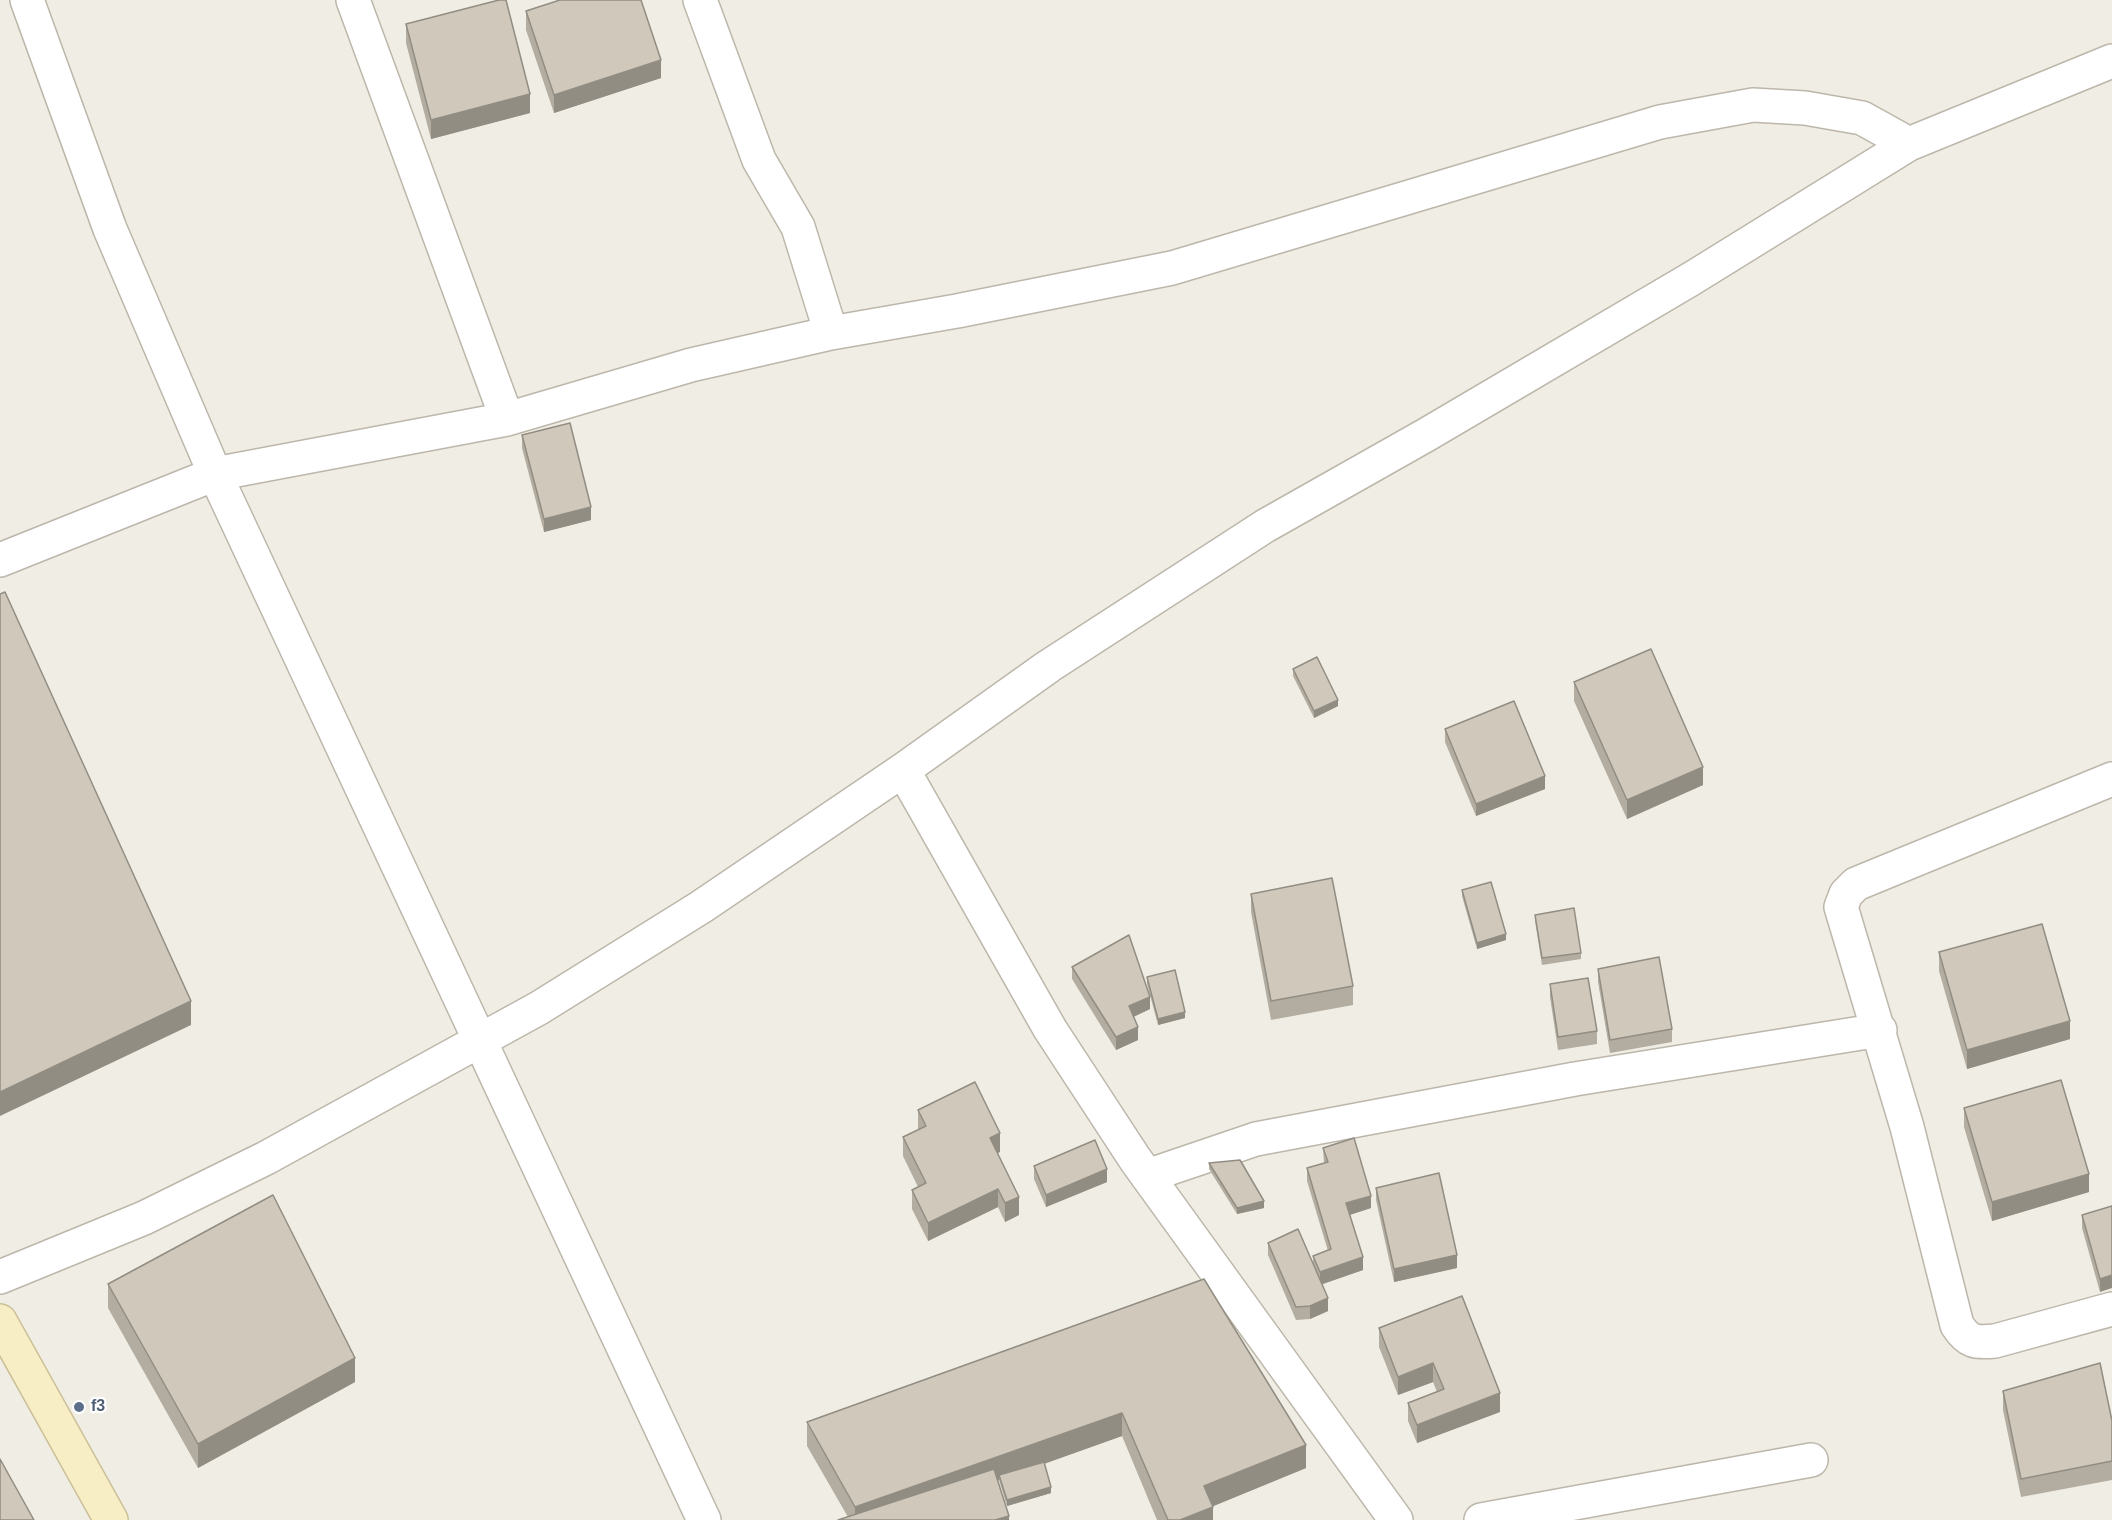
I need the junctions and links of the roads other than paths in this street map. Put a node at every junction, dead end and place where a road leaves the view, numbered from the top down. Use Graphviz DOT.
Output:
graph roads {
  1 [pos="27,0"];
  2 [pos="353,0"];
  3 [pos="700,0"];
  4 [pos="2112,61"];
  5 [pos="1909,144"];
  6 [pos="831,333"];
  7 [pos="507,419"];
  8 [pos="215,474"];
  9 [pos="0,560"];
  10 [pos="903,770"];
  11 [pos="2112,779"];
  12 [pos="1880,1030"];
  13 [pos="479,1039"];
  14 [pos="1147,1176"];
  15 [pos="0,1277"];
  16 [pos="2112,1309"];
  17 [pos="0,1321"];
  18 [pos="1811,1460"];
  19 [pos="111,1520"];
  20 [pos="704,1520"];
  21 [pos="1396,1520"];
  22 [pos="1481,1520"];
  1 -- 8 [label="street"];
  2 -- 7 [label="street"];
  3 -- 6 [label="street"];
  4 -- 5 [label="street"];
  5 -- 6 [label="street"];
  5 -- 10 [label="street"];
  6 -- 7 [label="street"];
  7 -- 8 [label="street"];
  8 -- 9 [label="street"];
  8 -- 13 [label="street"];
  10 -- 13 [label="street"];
  10 -- 14 [label="street"];
  11 -- 12 [label="street"];
  12 -- 14 [label="street"];
  12 -- 16 [label="street"];
  13 -- 15 [label="street"];
  13 -- 20 [label="street"];
  14 -- 21 [label="street"];
  17 -- 19 [label="street"];
  18 -- 22 [label="street"];
}
